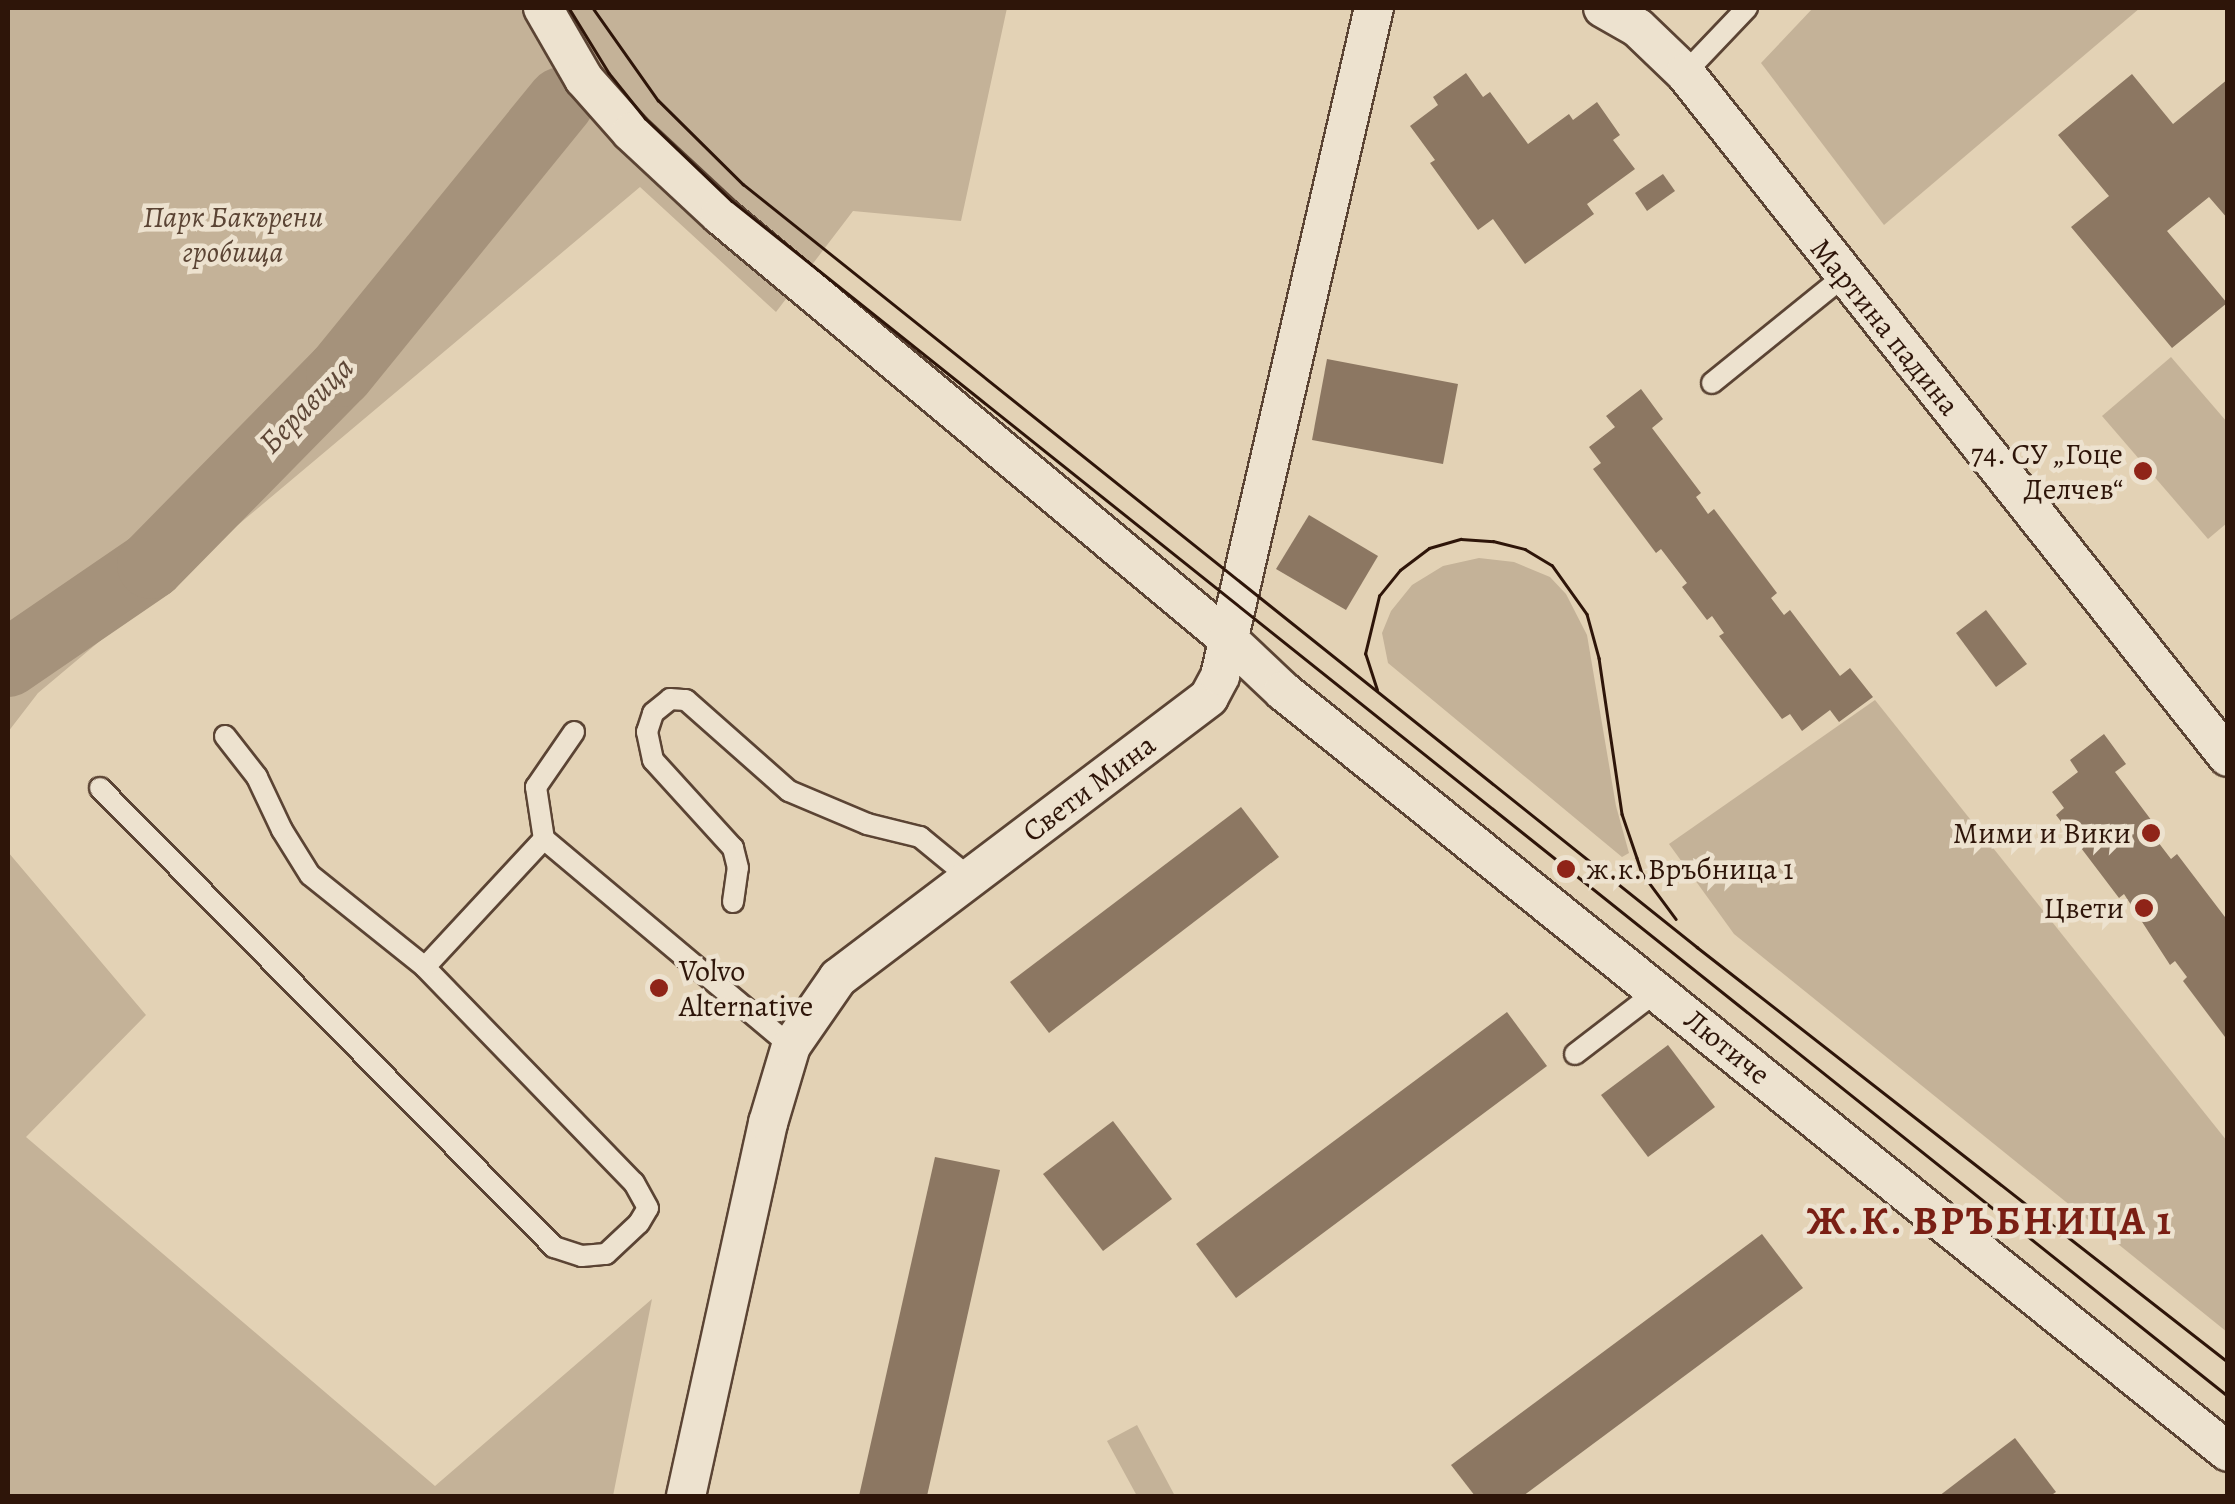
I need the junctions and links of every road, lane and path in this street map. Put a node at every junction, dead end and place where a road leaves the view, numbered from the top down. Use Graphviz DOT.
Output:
graph roads {
  1 [pos="543,8"];
  2 [pos="1374,8"];
  3 [pos="1604,8"];
  4 [pos="1747,8"];
  5 [pos="1685,73"];
  6 [pos="1844,276"];
  7 [pos="1712,383"];
  8 [pos="1228,639"];
  9 [pos="574,732"];
  10 [pos="225,736"];
  11 [pos="2228,757"];
  12 [pos="100,788"];
  13 [pos="544,838"];
  14 [pos="970,878"];
  15 [pos="733,902"];
  16 [pos="425,967"];
  17 [pos="1656,991"];
  18 [pos="791,1046"];
  19 [pos="1575,1054"];
  20 [pos="2228,1452"];
  21 [pos="686,1496"];
  1 -- 8 [label="street, Лютиче"];
  2 -- 8 [label="street, Свети Мина"];
  3 -- 5 [label="street, Мартина падина"];
  4 -- 5 [label="lane"];
  5 -- 6 [label="street, Мартина падина"];
  6 -- 7 [label="lane"];
  6 -- 11 [label="street, Мартина падина"];
  8 -- 14 [label="street, Свети Мина"];
  8 -- 17 [label="street, Лютиче"];
  9 -- 13 [label="lane"];
  10 -- 16 [label="lane"];
  12 -- 16 [label="lane"];
  13 -- 16 [label="lane"];
  13 -- 18 [label="lane"];
  14 -- 15 [label="lane"];
  14 -- 18 [label="street, Свети Мина"];
  17 -- 19 [label="lane"];
  17 -- 20 [label="street, Лютиче"];
  18 -- 21 [label="street, Свети Мина"];
}
